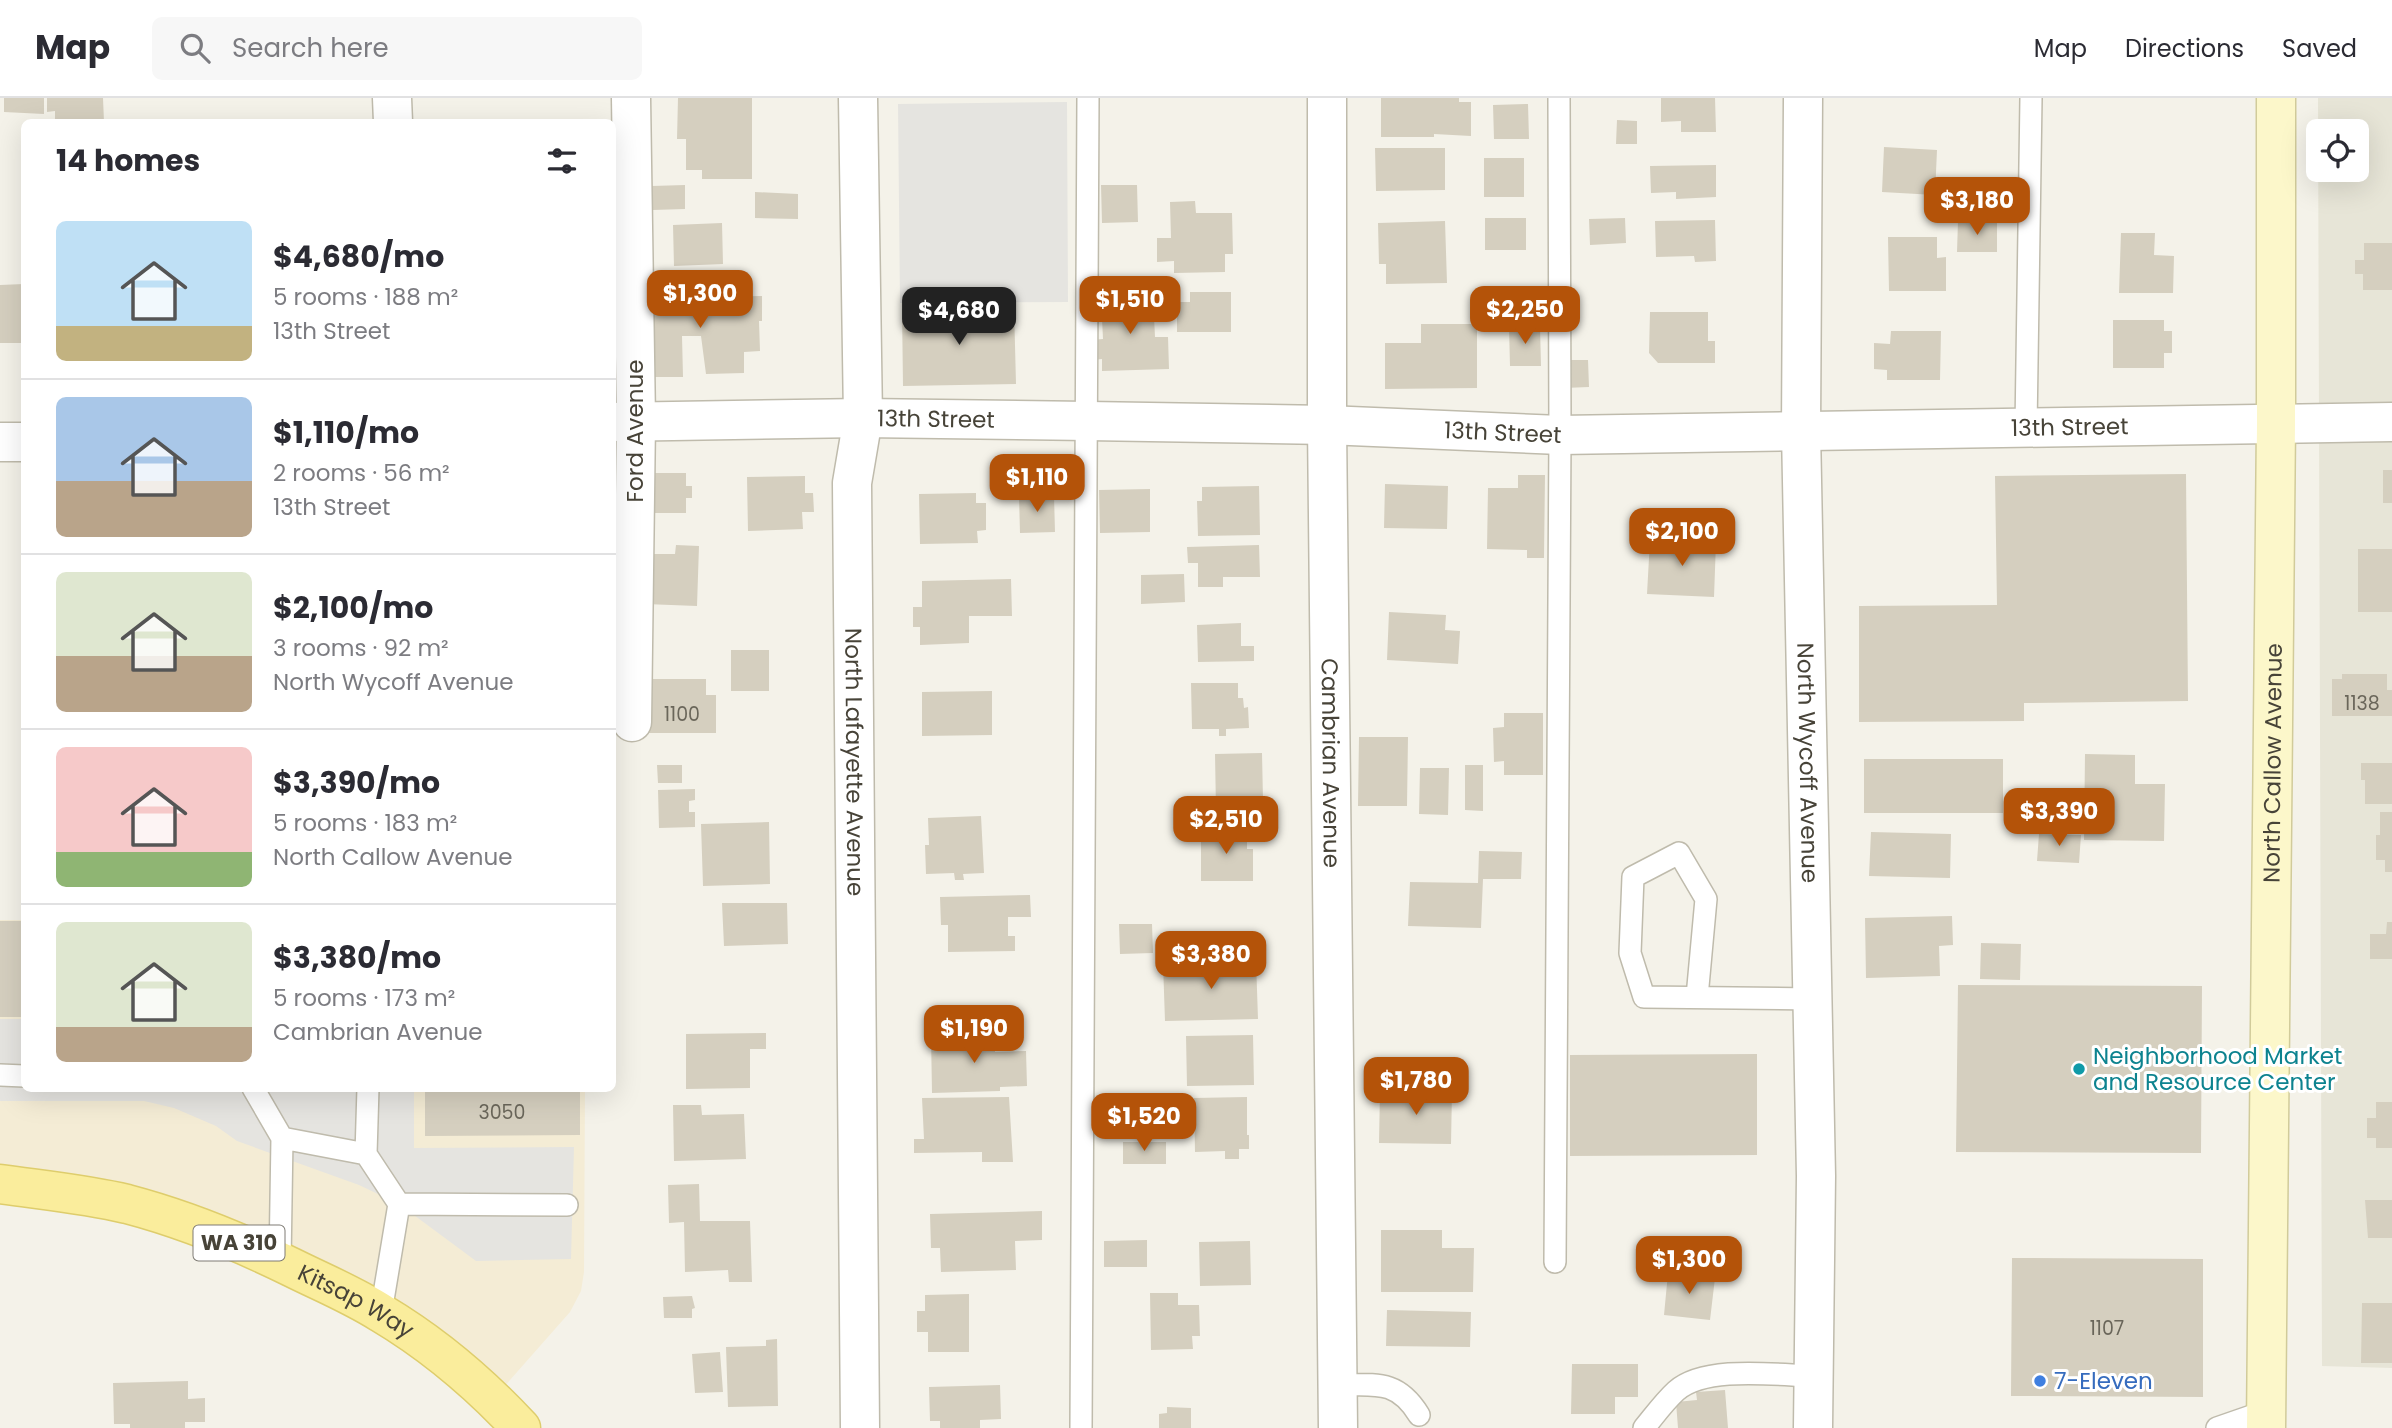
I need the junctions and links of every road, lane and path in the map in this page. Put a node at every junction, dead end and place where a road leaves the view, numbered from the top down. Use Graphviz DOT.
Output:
graph roads {
  1 [pos="393,98"];
  2 [pos="631,98"];
  3 [pos="858,98"];
  4 [pos="1088,98"];
  5 [pos="1327,98"];
  6 [pos="1559,98"];
  7 [pos="1802,98"];
  8 [pos="2031,98"];
  9 [pos="2276,98"];
  10 [pos="393,119"];
  11 [pos="863,418"];
  12 [pos="624,421"];
  13 [pos="1088,421"];
  14 [pos="2392,422"];
  15 [pos="2276,424"];
  16 [pos="1327,425"];
  17 [pos="2026,428"];
  18 [pos="1801,431"];
  19 [pos="1560,435"];
  20 [pos="0,442"];
  21 [pos="21,442"];
  22 [pos="632,722"];
  23 [pos="1697,997"];
  24 [pos="1813,999"];
  25 [pos="0,1076"];
  26 [pos="21,1076"];
  27 [pos="255,1092"];
  28 [pos="368,1092"];
  29 [pos="282,1138"];
  30 [pos="366,1154"];
  31 [pos="0,1184"];
  32 [pos="399,1204"];
  33 [pos="567,1205"];
  34 [pos="280,1262"];
  35 [pos="1555,1262"];
  36 [pos="381,1312"];
  37 [pos="1814,1376"];
  38 [pos="1338,1385"];
  39 [pos="1419,1415"];
  40 [pos="2266,1420"];
  41 [pos="521,1428"];
  42 [pos="860,1428"];
  43 [pos="1081,1428"];
  44 [pos="1338,1428"];
  45 [pos="1644,1428"];
  46 [pos="1813,1428"];
  47 [pos="2217,1428"];
  1 -- 10 [label="street"];
  2 -- 12 [label="street, Ford Avenue"];
  3 -- 11 [label="street, North Lafayette Avenue"];
  4 -- 13 [label="lane"];
  5 -- 16 [label="street, Cambrian Avenue"];
  6 -- 19 [label="lane"];
  7 -- 18 [label="street, North Wycoff Avenue"];
  8 -- 17 [label="lane"];
  9 -- 15 [label="street, North Callow Avenue"];
  11 -- 12 [label="street, 13th Street"];
  11 -- 13 [label="street, 13th Street"];
  11 -- 42 [label="street, North Lafayette Avenue"];
  12 -- 22 [label="street, Ford Avenue"];
  13 -- 16 [label="street, 13th Street"];
  13 -- 43 [label="lane"];
  14 -- 15 [label="street, 13th Street"];
  15 -- 17 [label="street, 13th Street"];
  15 -- 40 [label="street, North Callow Avenue"];
  16 -- 19 [label="street, 13th Street"];
  16 -- 38 [label="street, Cambrian Avenue"];
  17 -- 18 [label="street, 13th Street"];
  18 -- 19 [label="street, 13th Street"];
  18 -- 24 [label="street, North Wycoff Avenue"];
  19 -- 35 [label="lane"];
  20 -- 21 [label="street"];
  23 -- 23 [label="lane"];
  23 -- 24 [label="lane"];
  24 -- 37 [label="street, North Wycoff Avenue"];
  25 -- 26 [label="lane"];
  27 -- 29 [label="lane"];
  28 -- 30 [label="lane"];
  29 -- 30 [label="lane"];
  29 -- 34 [label="lane"];
  30 -- 32 [label="lane"];
  31 -- 34 [label="main road, Kitsap Way / WA 310"];
  32 -- 33 [label="lane"];
  32 -- 36 [label="lane"];
  34 -- 36 [label="main road, Kitsap Way / WA 310"];
  36 -- 41 [label="main road, Kitsap Way / WA 310"];
  37 -- 45 [label="lane"];
  37 -- 46 [label="street, North Wycoff Avenue"];
  38 -- 39 [label="lane"];
  38 -- 44 [label="street, Cambrian Avenue"];
  40 -- 47 [label="lane"];
}
